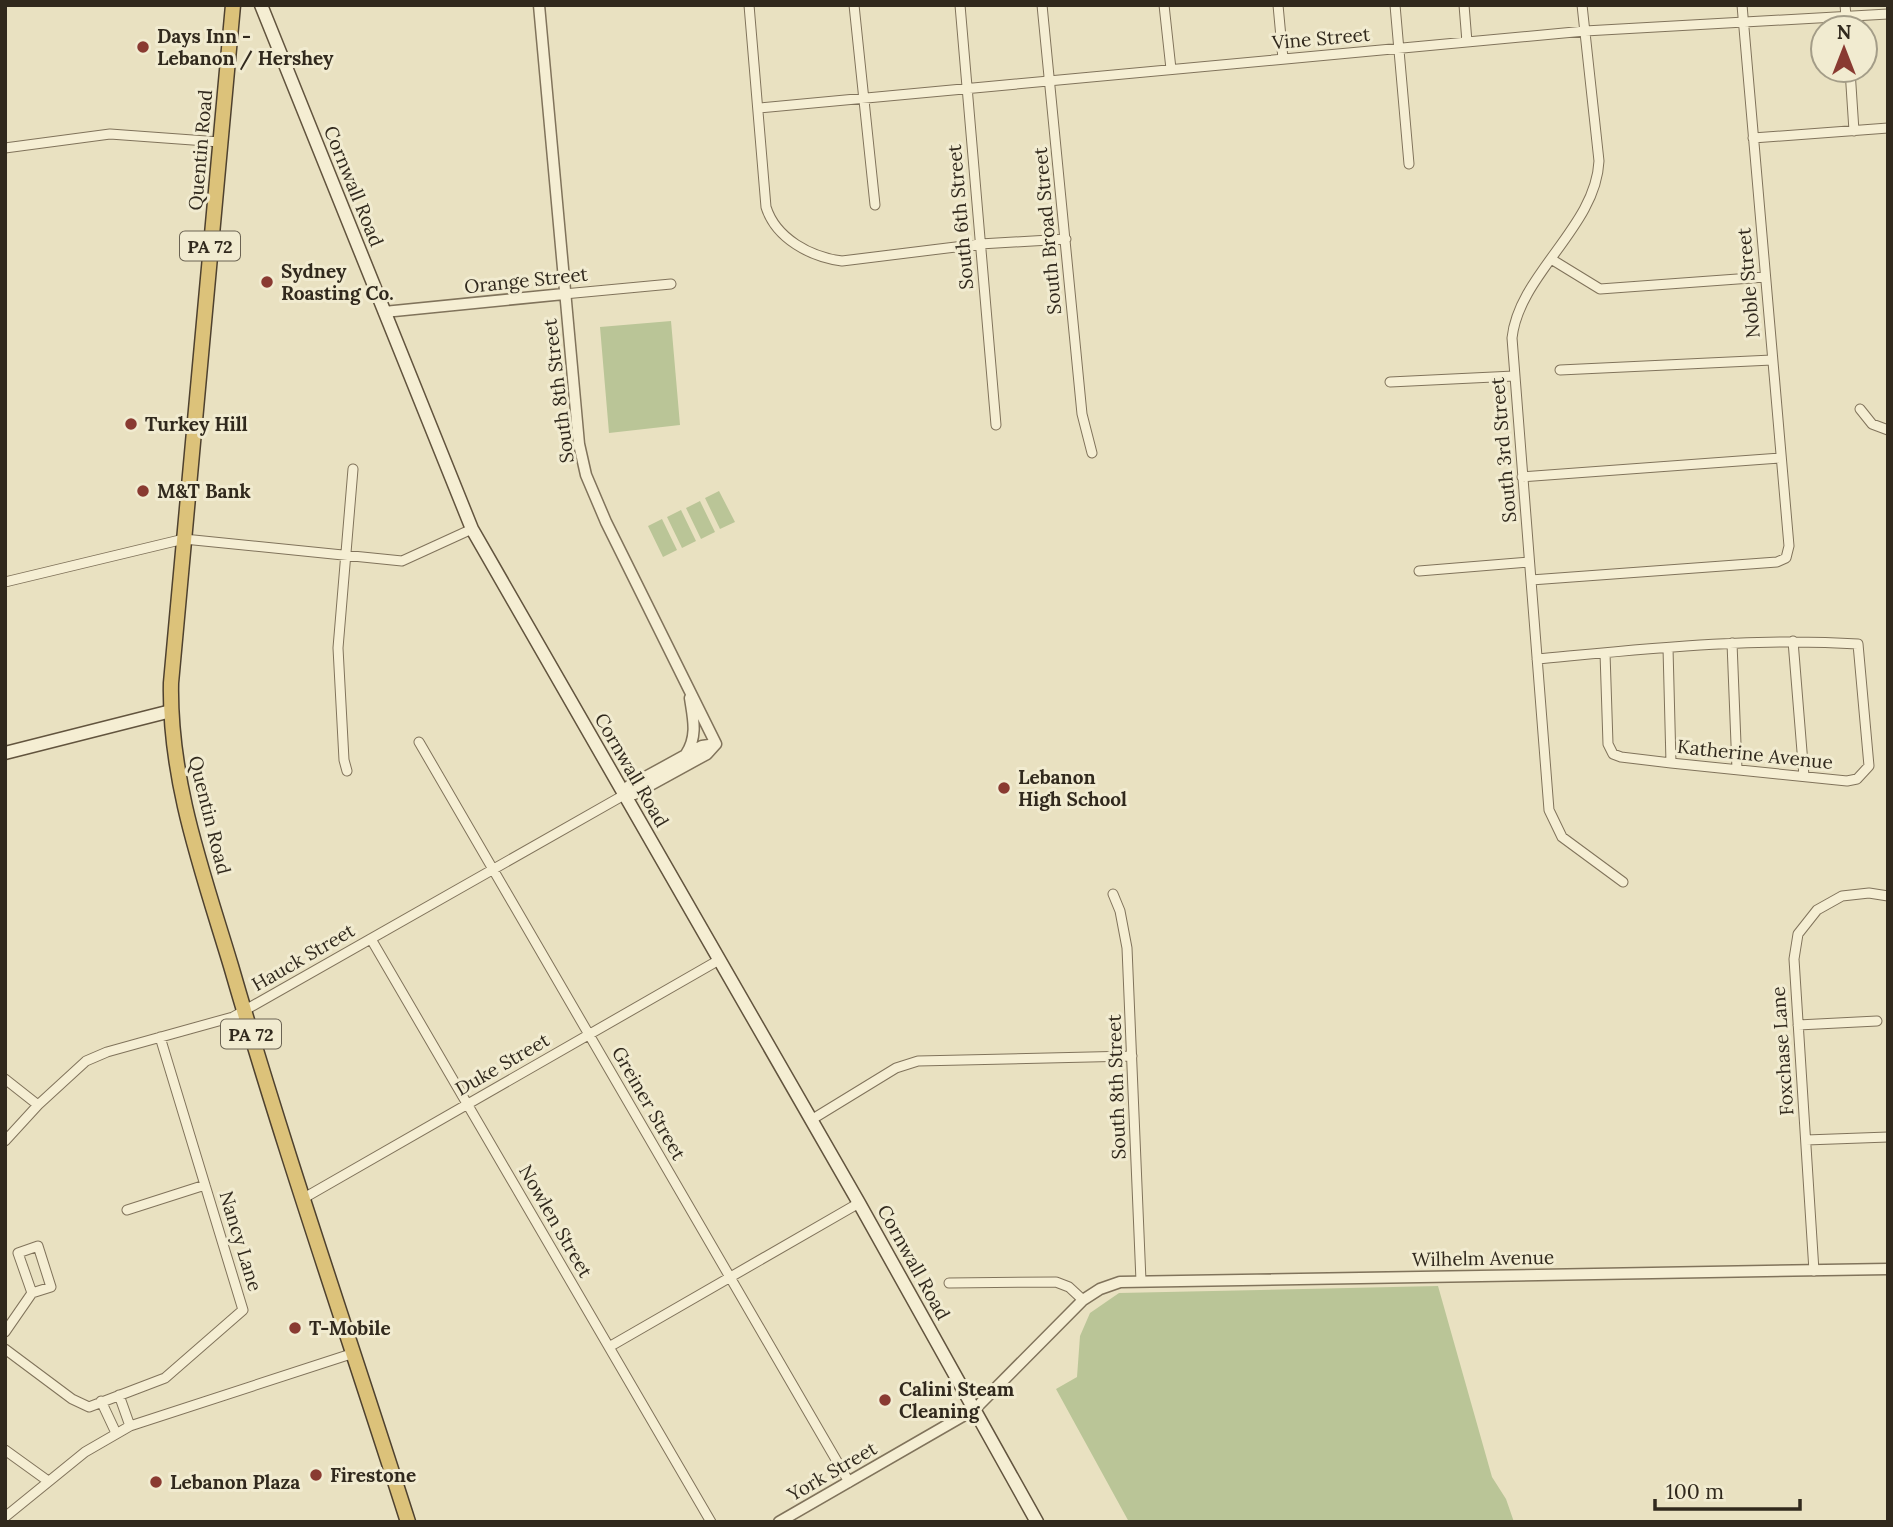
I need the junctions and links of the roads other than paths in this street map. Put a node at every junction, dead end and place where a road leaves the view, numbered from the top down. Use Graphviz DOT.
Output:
graph roads {
  1 [pos="233,5"];
  2 [pos="261,5"];
  3 [pos="539,5"];
  4 [pos="749,5"];
  5 [pos="854,5"];
  6 [pos="960,5"];
  7 [pos="1042,5"];
  8 [pos="1164,5"];
  9 [pos="1278,5"];
  10 [pos="1395,5"];
  11 [pos="1464,5"];
  12 [pos="1582,5"];
  13 [pos="1742,5"];
  14 [pos="1743,23"];
  15 [pos="1809,23"];
  16 [pos="1585,31"];
  17 [pos="1467,42"];
  18 [pos="1400,48"];
  19 [pos="1283,59"];
  20 [pos="1171,69"];
  21 [pos="1051,81"];
  22 [pos="1851,84"];
  23 [pos="967,88"];
  24 [pos="863,98"];
  25 [pos="759,108"];
  26 [pos="1888,128"];
  27 [pos="1854,131"];
  28 [pos="1753,138"];
  29 [pos="220,142"];
  30 [pos="5,148"];
  31 [pos="1409,164"];
  32 [pos="875,205"];
  33 [pos="1066,239"];
  34 [pos="980,244"];
  35 [pos="1551,259"];
  36 [pos="1765,276"];
  37 [pos="671,284"];
  38 [pos="565,294"];
  39 [pos="384,312"];
  40 [pos="1772,360"];
  41 [pos="1560,370"];
  42 [pos="1514,376"];
  43 [pos="1390,382"];
  44 [pos="1860,409"];
  45 [pos="996,425"];
  46 [pos="1888,430"];
  47 [pos="1092,453"];
  48 [pos="1781,458"];
  49 [pos="353,469"];
  50 [pos="1522,477"];
  51 [pos="472,529"];
  52 [pos="184,539"];
  53 [pos="346,555"];
  54 [pos="1529,562"];
  55 [pos="1419,571"];
  56 [pos="1531,580"];
  57 [pos="5,582"];
  58 [pos="1793,641"];
  59 [pos="1732,643"];
  60 [pos="1668,648"];
  61 [pos="1605,653"];
  62 [pos="1537,659"];
  63 [pos="688,689"];
  64 [pos="171,711"];
  65 [pos="419,742"];
  66 [pos="716,744"];
  67 [pos="5,753"];
  68 [pos="685,755"];
  69 [pos="1671,763"];
  70 [pos="1737,769"];
  71 [pos="347,771"];
  72 [pos="1804,776"];
  73 [pos="624,795"];
  74 [pos="493,870"];
  75 [pos="1623,882"];
  76 [pos="1113,894"];
  77 [pos="1888,895"];
  78 [pos="371,939"];
  79 [pos="719,960"];
  80 [pos="244,1011"];
  81 [pos="1877,1021"];
  82 [pos="1798,1025"];
  83 [pos="589,1034"];
  84 [pos="160,1037"];
  85 [pos="1132,1056"];
  86 [pos="5,1079"];
  87 [pos="468,1104"];
  88 [pos="38,1105"];
  89 [pos="811,1119"];
  90 [pos="1888,1137"];
  91 [pos="1806,1139"];
  92 [pos="5,1141"];
  93 [pos="205,1185"];
  94 [pos="304,1198"];
  95 [pos="859,1203"];
  96 [pos="127,1210"];
  97 [pos="1888,1269"];
  98 [pos="1814,1271"];
  99 [pos="730,1277"];
  100 [pos="1141,1281"];
  101 [pos="949,1283"];
  102 [pos="32,1293"];
  103 [pos="1083,1300"];
  104 [pos="5,1332"];
  105 [pos="609,1347"];
  106 [pos="5,1349"];
  107 [pos="354,1353"];
  108 [pos="119,1395"];
  109 [pos="101,1401"];
  110 [pos="975,1409"];
  111 [pos="130,1426"];
  112 [pos="116,1433"];
  113 [pos="5,1450"];
  114 [pos="48,1481"];
  115 [pos="849,1482"];
  116 [pos="5,1517"];
  117 [pos="408,1522"];
  118 [pos="711,1522"];
  119 [pos="779,1522"];
  120 [pos="1037,1522"];
  1 -- 29 [label="highway, Quentin Road / PA 72"];
  2 -- 39 [label="main road, Cornwall Road"];
  3 -- 38 [label="street, South 8th Street"];
  4 -- 25 [label="street"];
  5 -- 24 [label="street"];
  6 -- 23 [label="street, South 6th Street"];
  7 -- 21 [label="street, South Broad Street"];
  8 -- 20 [label="street"];
  9 -- 19 [label="street"];
  10 -- 18 [label="street"];
  11 -- 17 [label="street"];
  12 -- 16 [label="street, South 3rd Street"];
  13 -- 14 [label="street, Noble Street"];
  14 -- 15 [label="street, Vine Street"];
  14 -- 16 [label="street, Vine Street"];
  14 -- 28 [label="street, Noble Street"];
  16 -- 17 [label="street, Vine Street"];
  16 -- 35 [label="street, South 3rd Street"];
  17 -- 18 [label="street, Vine Street"];
  18 -- 19 [label="street, Vine Street"];
  18 -- 31 [label="street"];
  19 -- 20 [label="street, Vine Street"];
  20 -- 21 [label="street, Vine Street"];
  21 -- 23 [label="street, Vine Street"];
  21 -- 33 [label="street, South Broad Street"];
  22 -- 27 [label="street"];
  23 -- 24 [label="street, Vine Street"];
  23 -- 34 [label="street, South 6th Street"];
  24 -- 25 [label="street, Vine Street"];
  24 -- 32 [label="street"];
  25 -- 34 [label="street"];
  26 -- 27 [label="street"];
  27 -- 28 [label="street"];
  28 -- 36 [label="street, Noble Street"];
  29 -- 30 [label="street"];
  29 -- 52 [label="highway, Quentin Road / PA 72"];
  33 -- 34 [label="street"];
  33 -- 47 [label="street, South Broad Street"];
  34 -- 45 [label="street, South 6th Street"];
  35 -- 36 [label="street"];
  35 -- 42 [label="street, South 3rd Street"];
  36 -- 40 [label="street, Noble Street"];
  37 -- 38 [label="street, Orange Street"];
  38 -- 39 [label="street, Orange Street"];
  38 -- 63 [label="street, South 8th Street"];
  39 -- 51 [label="main road, Cornwall Road"];
  40 -- 41 [label="street"];
  40 -- 48 [label="street, Noble Street"];
  42 -- 43 [label="street"];
  42 -- 50 [label="street, South 3rd Street"];
  44 -- 46 [label="street"];
  48 -- 50 [label="street"];
  48 -- 56 [label="street, Noble Street"];
  49 -- 53 [label="street"];
  50 -- 54 [label="street, South 3rd Street"];
  51 -- 53 [label="street"];
  51 -- 73 [label="main road, Cornwall Road"];
  52 -- 53 [label="street"];
  52 -- 57 [label="street"];
  52 -- 64 [label="highway, Quentin Road / PA 72"];
  53 -- 71 [label="street"];
  54 -- 55 [label="street"];
  54 -- 56 [label="street, South 3rd Street"];
  56 -- 62 [label="street, South 3rd Street"];
  58 -- 59 [label="street"];
  58 -- 72 [label="street"];
  58 -- 72 [label="street, Katherine Avenue"];
  59 -- 60 [label="street"];
  59 -- 70 [label="street"];
  60 -- 61 [label="street"];
  60 -- 69 [label="street"];
  61 -- 62 [label="street"];
  61 -- 69 [label="street, Katherine Avenue"];
  62 -- 75 [label="street, South 3rd Street"];
  63 -- 66 [label="street, South 8th Street"];
  63 -- 68 [label="street"];
  64 -- 67 [label="main road"];
  64 -- 80 [label="highway, Quentin Road / PA 72"];
  65 -- 74 [label="street, Greiner Street"];
  66 -- 68 [label="street, Hauck Street"];
  66 -- 73 [label="street, Hauck Street"];
  68 -- 73 [label="street, Hauck Street"];
  69 -- 70 [label="street, Katherine Avenue"];
  70 -- 72 [label="street, Katherine Avenue"];
  73 -- 74 [label="street, Hauck Street"];
  73 -- 79 [label="main road, Cornwall Road"];
  74 -- 78 [label="street, Hauck Street"];
  74 -- 83 [label="street, Greiner Street"];
  76 -- 85 [label="street, South 8th Street"];
  77 -- 82 [label="street, Foxchase Lane"];
  78 -- 80 [label="street, Hauck Street"];
  78 -- 87 [label="street, Nowlen Street"];
  79 -- 83 [label="street, Duke Street"];
  79 -- 89 [label="main road, Cornwall Road"];
  80 -- 84 [label="street, Hauck Street"];
  80 -- 94 [label="highway, Quentin Road / PA 72"];
  81 -- 82 [label="street"];
  82 -- 91 [label="street, Foxchase Lane"];
  83 -- 87 [label="street, Duke Street"];
  83 -- 99 [label="street, Greiner Street"];
  84 -- 88 [label="street, Hauck Street"];
  84 -- 93 [label="street, Nancy Lane"];
  85 -- 89 [label="street"];
  85 -- 100 [label="street, South 8th Street"];
  86 -- 88 [label="street"];
  87 -- 94 [label="street, Duke Street"];
  87 -- 105 [label="street, Nowlen Street"];
  88 -- 92 [label="street, Hauck Street"];
  89 -- 95 [label="main road, Cornwall Road"];
  90 -- 91 [label="street"];
  91 -- 98 [label="street, Foxchase Lane"];
  93 -- 96 [label="street"];
  93 -- 108 [label="street, Nancy Lane"];
  94 -- 107 [label="highway, Quentin Road / PA 72"];
  95 -- 99 [label="street"];
  95 -- 110 [label="main road, Cornwall Road"];
  97 -- 98 [label="street, Wilhelm Avenue"];
  98 -- 100 [label="street, Wilhelm Avenue"];
  99 -- 105 [label="street"];
  99 -- 115 [label="street, Greiner Street"];
  100 -- 103 [label="street, Wilhelm Avenue"];
  101 -- 103 [label="street"];
  102 -- 102 [label="street"];
  102 -- 104 [label="street"];
  103 -- 110 [label="street, Wilhelm Avenue"];
  105 -- 118 [label="street, Nowlen Street"];
  106 -- 109 [label="street"];
  107 -- 111 [label="street"];
  107 -- 117 [label="highway, Quentin Road / PA 72"];
  108 -- 109 [label="street"];
  108 -- 111 [label="street"];
  109 -- 112 [label="street"];
  110 -- 115 [label="street, York Street"];
  110 -- 120 [label="main road, Cornwall Road"];
  111 -- 112 [label="street"];
  112 -- 114 [label="street"];
  113 -- 114 [label="street"];
  114 -- 116 [label="street"];
  115 -- 119 [label="street, York Street"];
}
